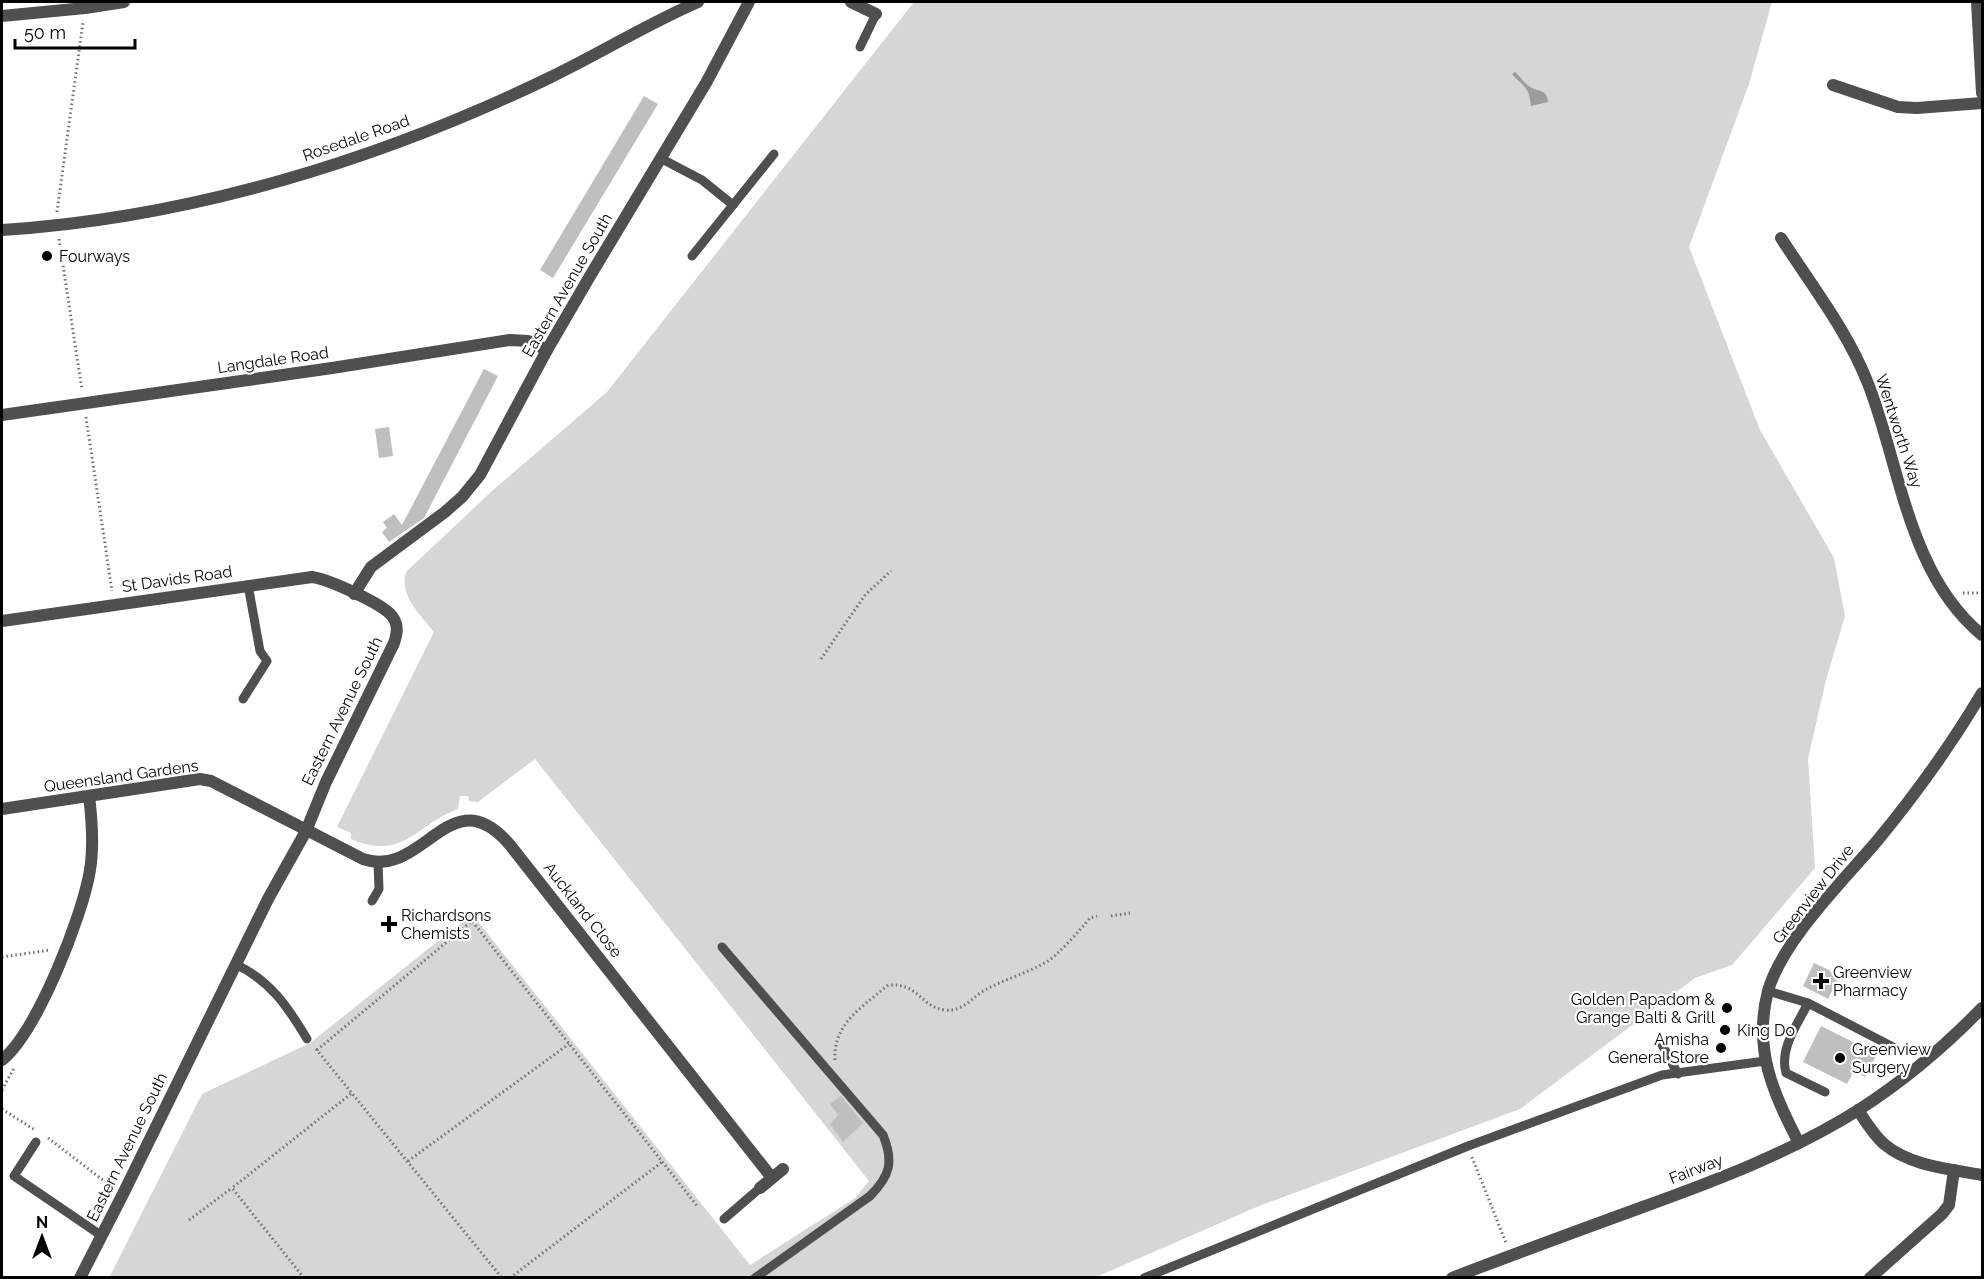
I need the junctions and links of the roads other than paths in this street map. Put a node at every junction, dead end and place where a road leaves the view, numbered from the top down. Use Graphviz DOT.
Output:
graph roads {
  1 [pos="123,2"];
  2 [pos="698,2"];
  3 [pos="733,2"];
  4 [pos="851,2"];
  5 [pos="1977,2"];
  6 [pos="748,4"];
  7 [pos="876,14"];
  8 [pos="2,16"];
  9 [pos="860,47"];
  10 [pos="1833,85"];
  11 [pos="1983,93"];
  12 [pos="1983,103"];
  13 [pos="774,154"];
  14 [pos="662,159"];
  15 [pos="733,205"];
  16 [pos="2,230"];
  17 [pos="1780,238"];
  18 [pos="692,256"];
  19 [pos="548,350"];
  20 [pos="2,415"];
  21 [pos="249,585"];
  22 [pos="354,594"];
  23 [pos="2,621"];
  24 [pos="1983,635"];
  25 [pos="1983,693"];
  26 [pos="243,699"];
  27 [pos="89,796"];
  28 [pos="2,809"];
  29 [pos="306,831"];
  30 [pos="378,863"];
  31 [pos="372,901"];
  32 [pos="722,946"];
  33 [pos="235,964"];
  34 [pos="1768,990"];
  35 [pos="1808,1003"];
  36 [pos="1983,1008"];
  37 [pos="307,1039"];
  38 [pos="1660,1041"];
  39 [pos="1893,1047"];
  40 [pos="2,1060"];
  41 [pos="1765,1061"];
  42 [pos="1678,1074"];
  43 [pos="1825,1092"];
  44 [pos="1858,1110"];
  45 [pos="36,1142"];
  46 [pos="1799,1143"];
  47 [pos="783,1169"];
  48 [pos="1954,1170"];
  49 [pos="1983,1175"];
  50 [pos="772,1178"];
  51 [pos="760,1188"];
  52 [pos="724,1219"];
  53 [pos="102,1236"];
  54 [pos="80,1278"];
  55 [pos="755,1278"];
  56 [pos="1144,1278"];
  57 [pos="1452,1278"];
  58 [pos="1870,1278"];
  1 -- 8 [label="street"];
  2 -- 16 [label="street, Rosedale Road"];
  3 -- 6 [label="street"];
  4 -- 7 [label="street"];
  5 -- 11 [label="street"];
  6 -- 14 [label="street, Eastern Avenue South"];
  7 -- 9 [label="lane"];
  10 -- 12 [label="street"];
  13 -- 15 [label="lane"];
  14 -- 15 [label="lane"];
  14 -- 19 [label="street, Eastern Avenue South"];
  15 -- 18 [label="lane"];
  17 -- 24 [label="street, Wentworth Way"];
  19 -- 20 [label="street, Langdale Road"];
  19 -- 22 [label="street, Eastern Avenue South"];
  21 -- 22 [label="street, St Davids Road"];
  21 -- 23 [label="street, St Davids Road"];
  21 -- 26 [label="lane"];
  22 -- 29 [label="street, Eastern Avenue South"];
  25 -- 34 [label="street, Greenview Drive"];
  27 -- 28 [label="street, Queensland Gardens"];
  27 -- 29 [label="street, Queensland Gardens"];
  27 -- 40 [label="street"];
  29 -- 30 [label="street"];
  29 -- 33 [label="street, Eastern Avenue South"];
  30 -- 31 [label="lane"];
  30 -- 50 [label="street, Auckland Close"];
  32 -- 55 [label="lane"];
  33 -- 37 [label="lane"];
  33 -- 53 [label="street, Eastern Avenue South"];
  34 -- 35 [label="lane"];
  34 -- 41 [label="street, Greenview Drive"];
  35 -- 39 [label="lane"];
  35 -- 43 [label="lane"];
  36 -- 44 [label="street, Fairway"];
  38 -- 42 [label="lane"];
  41 -- 42 [label="lane"];
  41 -- 46 [label="street, Greenview Drive"];
  42 -- 56 [label="lane"];
  44 -- 46 [label="street, Fairway"];
  44 -- 48 [label="street"];
  45 -- 53 [label="lane"];
  46 -- 57 [label="street, Fairway"];
  47 -- 50 [label="street"];
  48 -- 49 [label="street"];
  48 -- 58 [label="street"];
  50 -- 51 [label="street"];
  51 -- 52 [label="lane"];
  53 -- 54 [label="street, Eastern Avenue South"];
}
